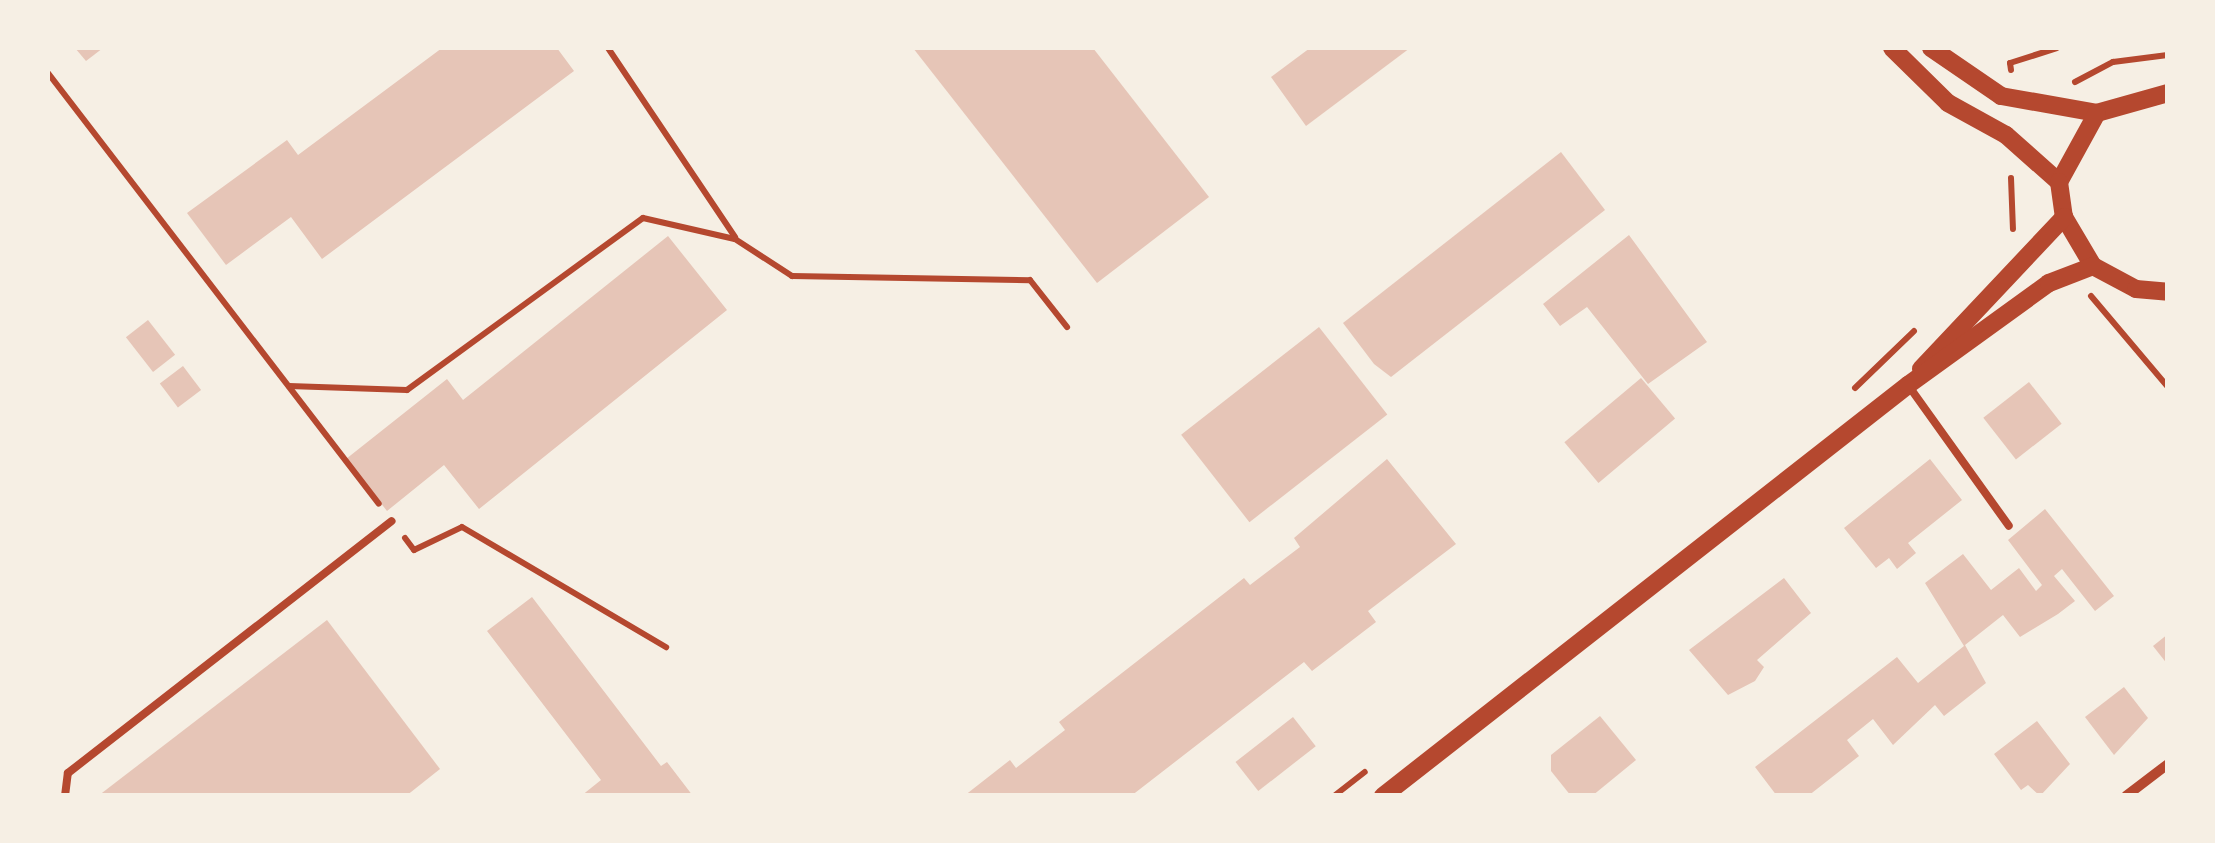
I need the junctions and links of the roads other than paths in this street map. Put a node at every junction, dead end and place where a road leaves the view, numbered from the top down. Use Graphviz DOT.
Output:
graph roads {
  1 [pos="1892,48"];
  2 [pos="1931,48"];
  3 [pos="2168,92"];
  4 [pos="2097,114"];
  5 [pos="2059,182"];
  6 [pos="2064,217"];
  7 [pos="2094,266"];
  8 [pos="2168,292"];
  9 [pos="1908,385"];
  10 [pos="392,521"];
  11 [pos="2009,526"];
  12 [pos="2168,764"];
  13 [pos="65,796"];
  14 [pos="1383,796"];
  15 [pos="2126,796"];
  1 -- 5 [label="street"];
  2 -- 4 [label="street"];
  3 -- 4 [label="street"];
  4 -- 5 [label="street"];
  5 -- 6 [label="street"];
  6 -- 7 [label="street"];
  6 -- 9 [label="street"];
  7 -- 8 [label="street"];
  7 -- 9 [label="street"];
  9 -- 11 [label="lane"];
  9 -- 14 [label="street"];
  10 -- 13 [label="lane"];
  12 -- 15 [label="street"];
}
